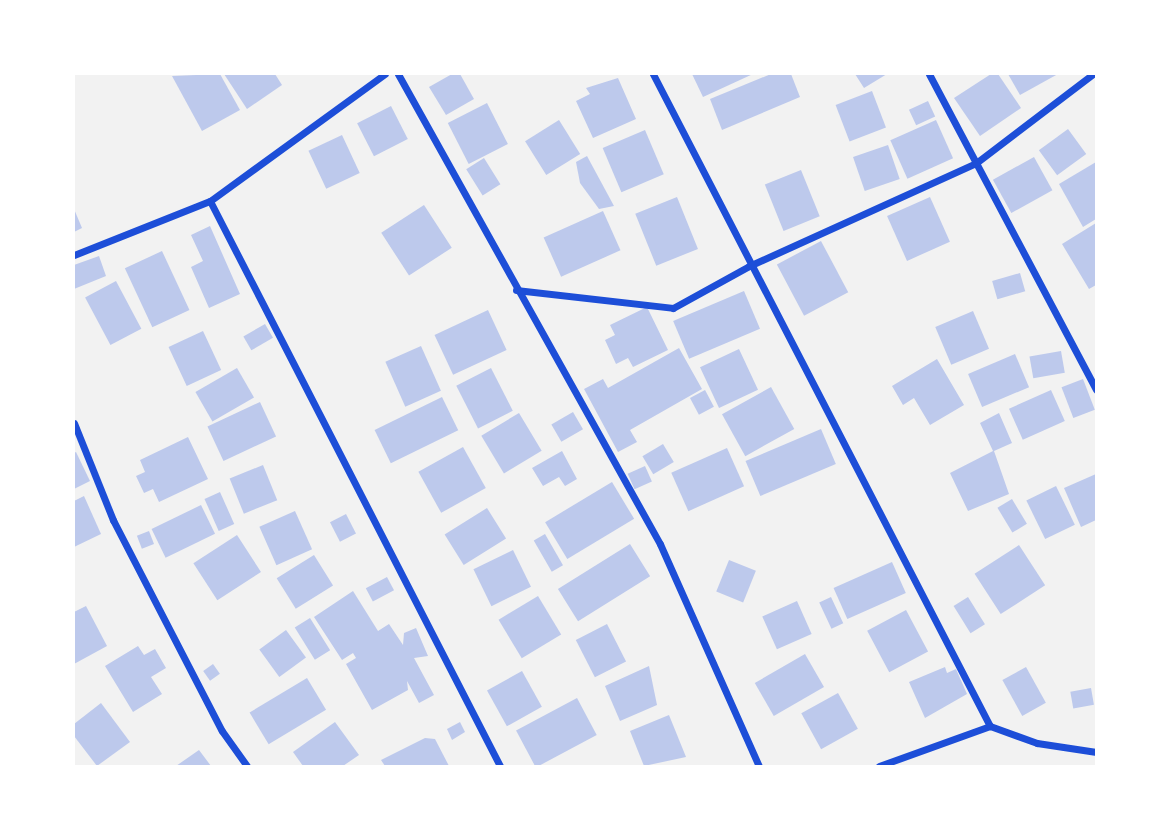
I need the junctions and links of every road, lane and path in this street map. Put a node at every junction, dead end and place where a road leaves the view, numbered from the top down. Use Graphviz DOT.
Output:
graph roads {
  1 [pos="385,74"];
  2 [pos="398,74"];
  3 [pos="653,74"];
  4 [pos="929,74"];
  5 [pos="1093,74"];
  6 [pos="976,163"];
  7 [pos="210,201"];
  8 [pos="74,255"];
  9 [pos="749,266"];
  10 [pos="516,290"];
  11 [pos="1097,390"];
  12 [pos="74,423"];
  13 [pos="990,726"];
  14 [pos="1097,752"];
  15 [pos="247,766"];
  16 [pos="500,766"];
  17 [pos="759,766"];
  18 [pos="879,766"];
  1 -- 7 [label="street"];
  2 -- 10 [label="street"];
  3 -- 9 [label="street"];
  4 -- 6 [label="street"];
  5 -- 6 [label="street"];
  6 -- 9 [label="street"];
  6 -- 11 [label="street"];
  7 -- 8 [label="street"];
  7 -- 16 [label="street"];
  9 -- 10 [label="street"];
  9 -- 13 [label="street"];
  10 -- 17 [label="street"];
  12 -- 15 [label="street"];
  13 -- 14 [label="street"];
  13 -- 18 [label="street"];
}
